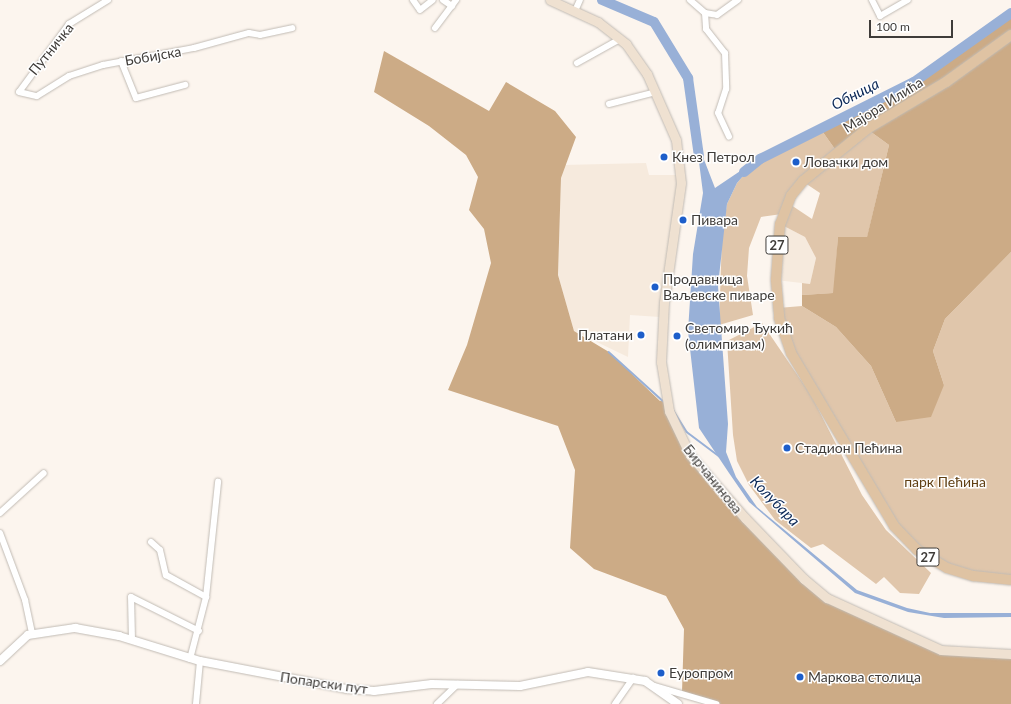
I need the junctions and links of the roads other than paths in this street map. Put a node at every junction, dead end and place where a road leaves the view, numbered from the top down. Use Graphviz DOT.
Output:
graph roads {
  1 [pos="108,0"];
  2 [pos="413,0"];
  3 [pos="434,0"];
  4 [pos="443,0"];
  5 [pos="456,0"];
  6 [pos="550,0"];
  7 [pos="580,0"];
  8 [pos="690,0"];
  9 [pos="738,0"];
  10 [pos="872,0"];
  11 [pos="908,0"];
  12 [pos="452,6"];
  13 [pos="575,11"];
  14 [pos="705,14"];
  15 [pos="292,28"];
  16 [pos="435,28"];
  17 [pos="1011,35"];
  18 [pos="620,39"];
  19 [pos="121,61"];
  20 [pos="577,63"];
  21 [pos="185,85"];
  22 [pos="19,92"];
  23 [pos="656,92"];
  24 [pos="609,104"];
  25 [pos="728,137"];
  26 [pos="44,473"];
  27 [pos="218,482"];
  28 [pos="0,513"];
  29 [pos="0,533"];
  30 [pos="151,542"];
  31 [pos="1011,580"];
  32 [pos="206,597"];
  33 [pos="199,631"];
  34 [pos="32,633"];
  35 [pos="132,640"];
  36 [pos="1011,654"];
  37 [pos="190,659"];
  38 [pos="0,661"];
  39 [pos="200,661"];
  40 [pos="632,678"];
  41 [pos="458,684"];
  42 [pos="654,686"];
  43 [pos="677,703"];
  44 [pos="196,704"];
  45 [pos="437,704"];
  46 [pos="615,704"];
  47 [pos="716,704"];
  1 -- 22 [label="street, Путничка"];
  2 -- 3 [label="street"];
  4 -- 12 [label="street"];
  5 -- 12 [label="street"];
  6 -- 13 [label="main road, Бирчанинова"];
  7 -- 13 [label="street"];
  8 -- 14 [label="street"];
  9 -- 14 [label="street"];
  10 -- 11 [label="street"];
  12 -- 16 [label="street"];
  13 -- 18 [label="main road, Бирчанинова"];
  14 -- 25 [label="street"];
  15 -- 19 [label="street, Бобијска"];
  17 -- 31 [label="main road, Мајора Илића / 27"];
  18 -- 20 [label="street"];
  18 -- 23 [label="main road, Бирчанинова"];
  19 -- 21 [label="street"];
  19 -- 22 [label="street, Бобијска"];
  23 -- 24 [label="street"];
  23 -- 36 [label="main road, Бирчанинова"];
  26 -- 28 [label="street"];
  27 -- 32 [label="street"];
  29 -- 34 [label="street"];
  30 -- 32 [label="street"];
  32 -- 33 [label="street"];
  33 -- 35 [label="street"];
  33 -- 37 [label="street"];
  34 -- 35 [label="street, Попарски пут"];
  34 -- 38 [label="street"];
  35 -- 37 [label="street, Попарски пут"];
  37 -- 39 [label="street, Попарски пут"];
  39 -- 41 [label="street, Попарски пут"];
  39 -- 44 [label="street"];
  40 -- 41 [label="street, Попарски пут"];
  40 -- 42 [label="street, Попарски пут"];
  40 -- 46 [label="street"];
  41 -- 45 [label="street"];
  42 -- 43 [label="street, Попарски пут"];
  42 -- 47 [label="street"];
}
